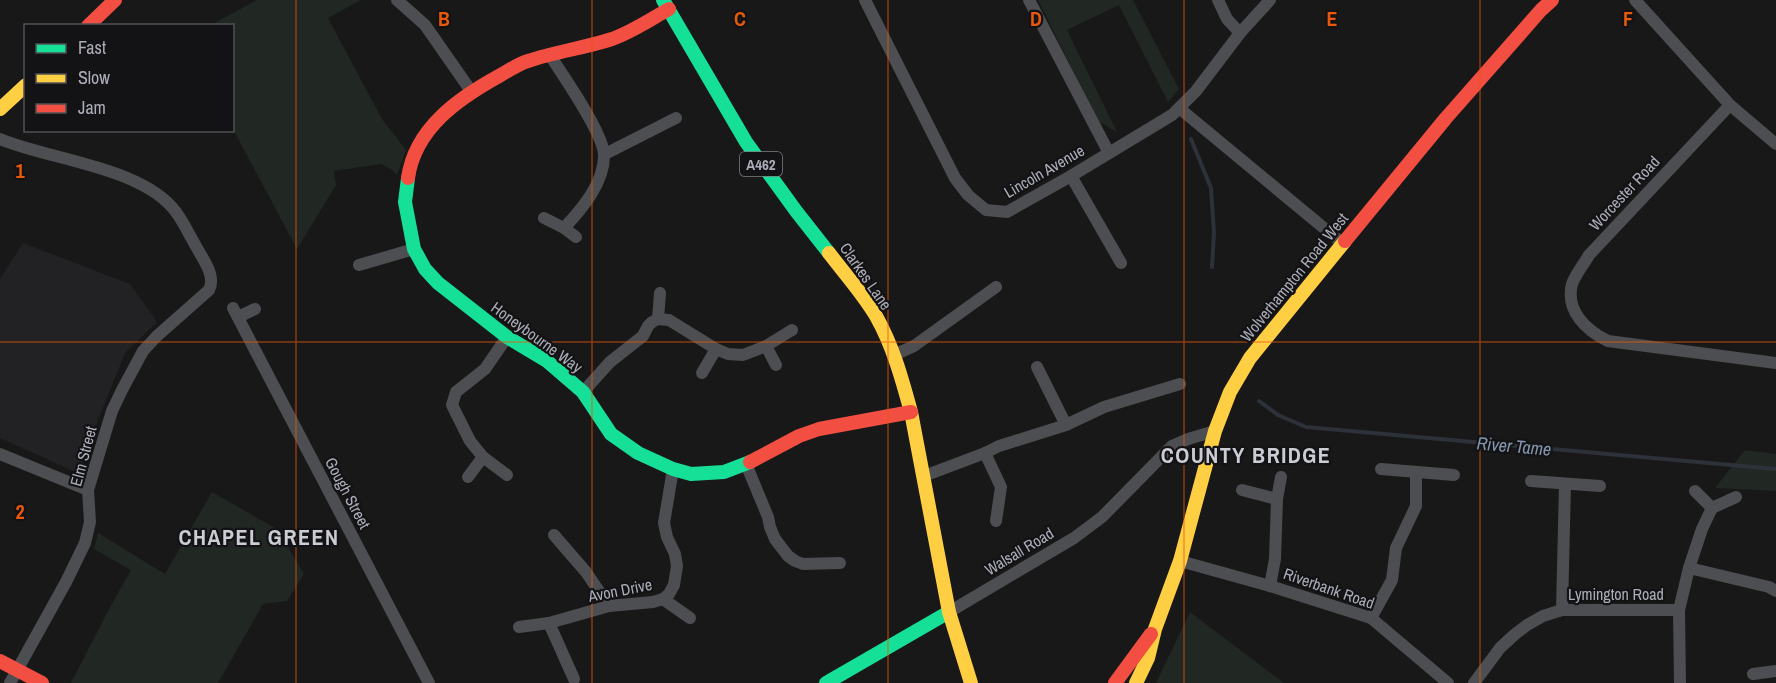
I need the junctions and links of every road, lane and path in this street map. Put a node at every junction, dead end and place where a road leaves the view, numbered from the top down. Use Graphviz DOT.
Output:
graph roads {
  1 [pos="115,0"];
  2 [pos="397,0"];
  3 [pos="865,0"];
  4 [pos="1029,0"];
  5 [pos="1218,0"];
  6 [pos="1270,0"];
  7 [pos="1552,0"];
  8 [pos="1635,0"];
  9 [pos="411,4"];
  10 [pos="666,5"];
  11 [pos="90,24"];
  12 [pos="1240,33"];
  13 [pos="549,54"];
  14 [pos="24,87"];
  15 [pos="471,91"];
  16 [pos="1730,105"];
  17 [pos="1179,108"];
  18 [pos="0,109"];
  19 [pos="676,118"];
  20 [pos="0,139"];
  21 [pos="1776,144"];
  22 [pos="1108,153"];
  23 [pos="605,154"];
  24 [pos="1071,176"];
  25 [pos="544,218"];
  26 [pos="564,228"];
  27 [pos="576,237"];
  28 [pos="1342,243"];
  29 [pos="414,249"];
  30 [pos="1121,263"];
  31 [pos="359,265"];
  32 [pos="996,287"];
  33 [pos="660,293"];
  34 [pos="255,309"];
  35 [pos="658,320"];
  36 [pos="792,330"];
  37 [pos="507,337"];
  38 [pos="766,346"];
  39 [pos="716,349"];
  40 [pos="894,355"];
  41 [pos="1776,363"];
  42 [pos="776,365"];
  43 [pos="1037,367"];
  44 [pos="702,373"];
  45 [pos="1180,384"];
  46 [pos="583,392"];
  47 [pos="911,412"];
  48 [pos="1066,424"];
  49 [pos="1215,431"];
  50 [pos="985,453"];
  51 [pos="0,454"];
  52 [pos="483,457"];
  53 [pos="746,464"];
  54 [pos="673,469"];
  55 [pos="1381,470"];
  56 [pos="1416,473"];
  57 [pos="507,475"];
  58 [pos="1454,475"];
  59 [pos="924,476"];
  60 [pos="468,477"];
  61 [pos="1281,477"];
  62 [pos="1531,481"];
  63 [pos="1564,484"];
  64 [pos="1600,486"];
  65 [pos="88,490"];
  66 [pos="1242,490"];
  67 [pos="1695,491"];
  68 [pos="1736,497"];
  69 [pos="1277,499"];
  70 [pos="1712,508"];
  71 [pos="996,521"];
  72 [pos="554,535"];
  73 [pos="1180,561"];
  74 [pos="840,563"];
  75 [pos="1689,568"];
  76 [pos="1270,586"];
  77 [pos="1776,591"];
  78 [pos="663,599"];
  79 [pos="609,606"];
  80 [pos="1562,610"];
  81 [pos="1679,610"];
  82 [pos="950,612"];
  83 [pos="690,618"];
  84 [pos="1371,618"];
  85 [pos="549,623"];
  86 [pos="519,627"];
  87 [pos="1155,629"];
  88 [pos="0,661"];
  89 [pos="18,670"];
  90 [pos="1776,671"];
  91 [pos="1753,674"];
  92 [pos="574,679"];
  93 [pos="10,683"];
  94 [pos="42,683"];
  95 [pos="429,683"];
  96 [pos="826,683"];
  97 [pos="971,683"];
  98 [pos="1115,683"];
  99 [pos="1136,683"];
  100 [pos="1448,683"];
  101 [pos="1474,683"];
  102 [pos="1680,683"];
  1 -- 11 [label="main road"];
  2 -- 9 [label="street"];
  3 -- 24 [label="street, Lincoln Avenue"];
  4 -- 22 [label="street"];
  5 -- 12 [label="street"];
  6 -- 12 [label="street, Lincoln Avenue"];
  7 -- 28 [label="main road, Wolverhampton Road West"];
  8 -- 16 [label="street"];
  9 -- 15 [label="street"];
  10 -- 13 [label="main road, Honeybourne Way"];
  10 -- 40 [label="main road, Clarkes Lane / A462"];
  12 -- 17 [label="street, Lincoln Avenue"];
  13 -- 15 [label="main road, Honeybourne Way"];
  13 -- 23 [label="street"];
  14 -- 18 [label="main road"];
  15 -- 29 [label="main road, Honeybourne Way"];
  16 -- 21 [label="street"];
  16 -- 41 [label="street, Worcester Road"];
  17 -- 22 [label="street, Lincoln Avenue"];
  17 -- 28 [label="street"];
  19 -- 23 [label="street"];
  20 -- 65 [label="street, Elm Street"];
  22 -- 24 [label="street, Lincoln Avenue"];
  23 -- 26 [label="street"];
  24 -- 30 [label="street"];
  25 -- 26 [label="street"];
  26 -- 27 [label="street"];
  28 -- 49 [label="main road, Wolverhampton Road West"];
  29 -- 31 [label="street"];
  29 -- 37 [label="main road, Honeybourne Way"];
  32 -- 40 [label="street"];
  33 -- 35 [label="street"];
  34 -- 95 [label="street, Gough Street"];
  35 -- 39 [label="street"];
  35 -- 46 [label="street"];
  36 -- 38 [label="street"];
  37 -- 46 [label="main road, Honeybourne Way"];
  37 -- 52 [label="street"];
  38 -- 39 [label="street"];
  38 -- 42 [label="street"];
  39 -- 44 [label="street"];
  40 -- 47 [label="main road, Clarkes Lane / A462"];
  43 -- 48 [label="street"];
  45 -- 48 [label="street"];
  46 -- 54 [label="main road, Honeybourne Way"];
  47 -- 53 [label="main road, Honeybourne Way"];
  47 -- 59 [label="main road, Clarkes Lane / A462"];
  48 -- 50 [label="street"];
  49 -- 73 [label="main road, Wolverhampton Road West"];
  49 -- 82 [label="street, Walsall Road"];
  50 -- 59 [label="street"];
  50 -- 71 [label="street"];
  51 -- 65 [label="street"];
  52 -- 57 [label="street"];
  52 -- 60 [label="street"];
  53 -- 54 [label="main road, Honeybourne Way"];
  53 -- 74 [label="street"];
  54 -- 78 [label="street, Avon Drive"];
  55 -- 56 [label="street"];
  56 -- 58 [label="street"];
  56 -- 84 [label="street"];
  59 -- 82 [label="main road, Clarkes Lane / A462"];
  61 -- 69 [label="street"];
  62 -- 63 [label="street"];
  63 -- 64 [label="street"];
  63 -- 80 [label="street"];
  65 -- 89 [label="street, Elm Street"];
  66 -- 69 [label="street"];
  67 -- 70 [label="street"];
  68 -- 70 [label="street"];
  69 -- 76 [label="street"];
  70 -- 75 [label="street"];
  72 -- 79 [label="street"];
  73 -- 76 [label="street, Riverbank Road"];
  73 -- 87 [label="main road, Wolverhampton Road West"];
  75 -- 77 [label="street"];
  75 -- 81 [label="street"];
  76 -- 84 [label="street, Riverbank Road"];
  78 -- 79 [label="street, Avon Drive"];
  78 -- 83 [label="street"];
  79 -- 85 [label="street, Avon Drive"];
  80 -- 81 [label="street, Lymington Road"];
  80 -- 101 [label="street, Lymington Road"];
  81 -- 102 [label="street"];
  82 -- 96 [label="main road, Walsall Road"];
  82 -- 97 [label="main road, A462"];
  84 -- 100 [label="street, Riverbank Road"];
  85 -- 86 [label="street, Avon Drive"];
  85 -- 92 [label="street"];
  87 -- 98 [label="main road, Wolverhampton Road West"];
  87 -- 99 [label="main road, Wolverhampton Road West"];
  88 -- 89 [label="main road"];
  89 -- 93 [label="street, Elm Street"];
  89 -- 94 [label="main road"];
  90 -- 91 [label="street"];
}
